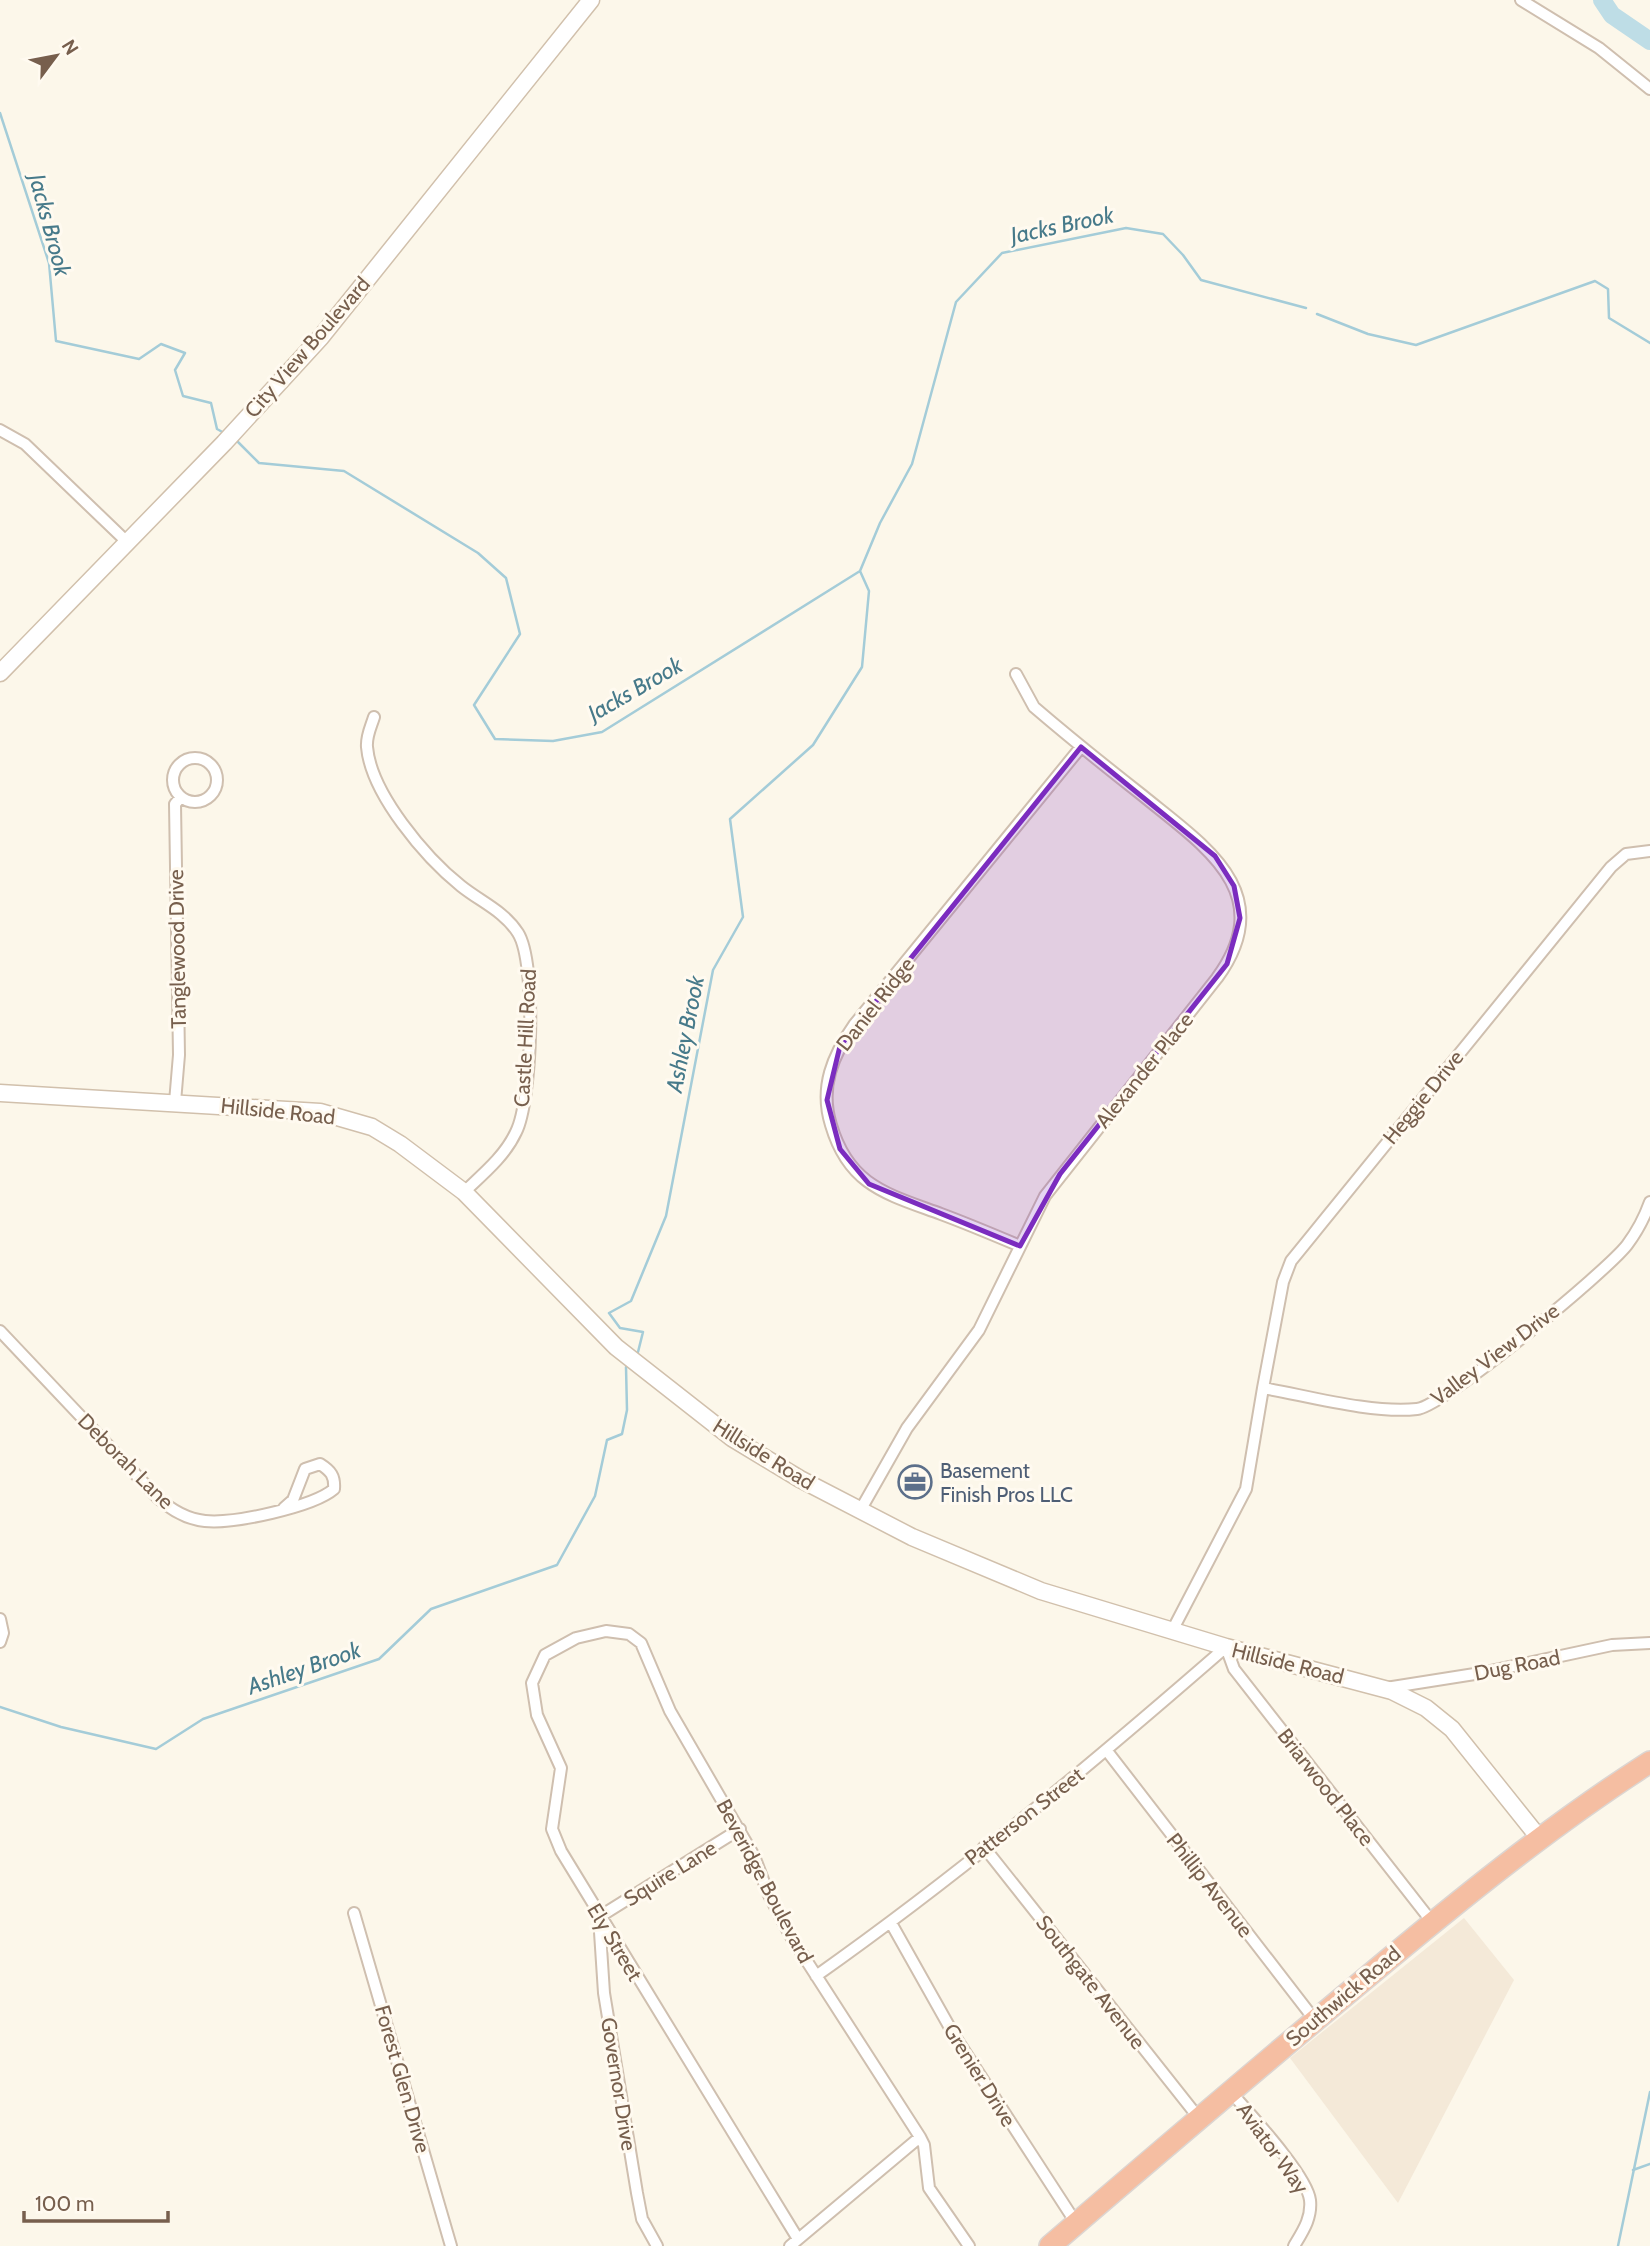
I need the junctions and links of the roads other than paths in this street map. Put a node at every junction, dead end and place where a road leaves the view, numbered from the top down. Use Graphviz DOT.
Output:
graph roads {
  1 [pos="591,0"];
  2 [pos="1521,0"];
  3 [pos="1650,89"];
  4 [pos="0,430"];
  5 [pos="126,541"];
  6 [pos="0,673"];
  7 [pos="1016,674"];
  8 [pos="374,717"];
  9 [pos="1081,747"];
  10 [pos="181,797"];
  11 [pos="1650,851"];
  12 [pos="0,1093"];
  13 [pos="175,1102"];
  14 [pos="464,1192"];
  15 [pos="1650,1202"];
  16 [pos="1020,1246"];
  17 [pos="0,1331"];
  18 [pos="1263,1388"];
  19 [pos="284,1508"];
  20 [pos="861,1508"];
  21 [pos="0,1619"];
  22 [pos="1172,1631"];
  23 [pos="576,1638"];
  24 [pos="0,1642"];
  25 [pos="1650,1643"];
  26 [pos="1226,1647"];
  27 [pos="1384,1688"];
  28 [pos="1107,1751"];
  29 [pos="1650,1762"];
  30 [pos="740,1829"];
  31 [pos="1539,1839"];
  32 [pos="984,1847"];
  33 [pos="354,1913"];
  34 [pos="599,1917"];
  35 [pos="1432,1922"];
  36 [pos="891,1923"];
  37 [pos="816,1976"];
  38 [pos="1314,2019"];
  39 [pos="1229,2090"];
  40 [pos="1199,2117"];
  41 [pos="920,2137"];
  42 [pos="1076,2223"];
  43 [pos="794,2243"];
  44 [pos="451,2246"];
  45 [pos="657,2246"];
  46 [pos="969,2246"];
  47 [pos="1050,2246"];
  48 [pos="1294,2246"];
  1 -- 5 [label="street, City View Boulevard"];
  2 -- 3 [label="street"];
  4 -- 5 [label="street"];
  5 -- 6 [label="street, City View Boulevard"];
  7 -- 9 [label="street, Alexander Place"];
  8 -- 14 [label="street, Castle Hill Road"];
  9 -- 16 [label="street, Alexander Place"];
  9 -- 16 [label="street, Daniel Ridge"];
  10 -- 10 [label="street, Tanglewood Drive"];
  10 -- 13 [label="street, Tanglewood Drive"];
  11 -- 18 [label="street, Heggie Drive"];
  12 -- 13 [label="street, Hillside Road"];
  13 -- 14 [label="street, Hillside Road"];
  14 -- 20 [label="street, Hillside Road"];
  15 -- 18 [label="street, Valley View Drive"];
  16 -- 20 [label="street, Alexander Place"];
  17 -- 19 [label="street, Deborah Lane"];
  18 -- 22 [label="street"];
  19 -- 19 [label="street, Deborah Lane"];
  20 -- 22 [label="street, Hillside Road"];
  21 -- 24 [label="street"];
  22 -- 26 [label="street, Hillside Road"];
  23 -- 30 [label="street, Beveridge Boulevard"];
  23 -- 34 [label="street, Ely Street"];
  25 -- 27 [label="street, Dug Road"];
  26 -- 27 [label="street, Hillside Road"];
  26 -- 28 [label="street, Patterson Street"];
  26 -- 35 [label="street, Briarwood Place"];
  27 -- 31 [label="street, Hillside Road"];
  28 -- 32 [label="street, Patterson Street"];
  28 -- 38 [label="street, Phillip Avenue"];
  29 -- 31 [label="highway, Southwick Road"];
  30 -- 34 [label="street, Squire Lane"];
  30 -- 37 [label="street, Beveridge Boulevard"];
  31 -- 35 [label="highway, Southwick Road"];
  32 -- 36 [label="street, Patterson Street"];
  32 -- 40 [label="street, Southgate Avenue"];
  33 -- 44 [label="street, Forest Glen Drive"];
  34 -- 43 [label="street, Ely Street"];
  34 -- 45 [label="street, Governor Drive"];
  35 -- 38 [label="highway, Southwick Road"];
  36 -- 37 [label="street, Patterson Street"];
  36 -- 42 [label="street, Grenier Drive"];
  37 -- 41 [label="street, Beveridge Boulevard"];
  38 -- 39 [label="highway, Southwick Road"];
  39 -- 40 [label="highway, Southwick Road"];
  39 -- 48 [label="street, Aviator Way"];
  40 -- 42 [label="highway, Southwick Road"];
  41 -- 43 [label="street"];
  41 -- 46 [label="street, Beveridge Boulevard"];
  42 -- 47 [label="highway, Southwick Road"];
}
